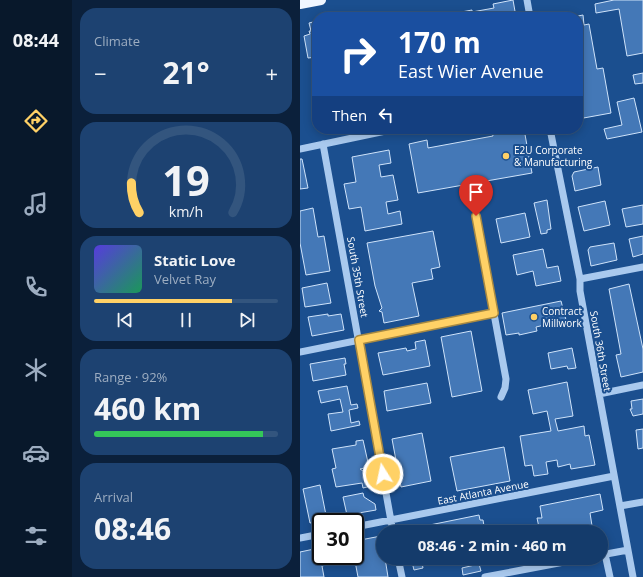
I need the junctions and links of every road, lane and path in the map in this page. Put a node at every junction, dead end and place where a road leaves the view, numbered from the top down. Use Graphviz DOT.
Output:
graph roads {
  1 [pos="322,0"];
  2 [pos="527,0"];
  3 [pos="300,4"];
  4 [pos="529,12"];
  5 [pos="371,134"];
  6 [pos="551,134"];
  7 [pos="323,144"];
  8 [pos="300,149"];
  9 [pos="476,216"];
  10 [pos="643,267"];
  11 [pos="580,279"];
  12 [pos="494,313"];
  13 [pos="359,340"];
  14 [pos="300,352"];
  15 [pos="643,385"];
  16 [pos="599,394"];
  17 [pos="501,398"];
  18 [pos="614,476"];
  19 [pos="643,502"];
  20 [pos="620,506"];
  21 [pos="391,520"];
  22 [pos="364,525"];
  23 [pos="392,525"];
  24 [pos="312,536"];
  25 [pos="300,538"];
  26 [pos="628,550"];
  27 [pos="608,554"];
  28 [pos="399,565"];
  29 [pos="548,565"];
  30 [pos="606,565"];
  31 [pos="402,577"];
  32 [pos="485,577"];
  33 [pos="610,577"];
  34 [pos="633,577"];
  1 -- 3 [label="main road"];
  2 -- 4 [label="street"];
  5 -- 7 [label="street"];
  6 -- 11 [label="street, South 36th Street"];
  7 -- 8 [label="street"];
  7 -- 13 [label="street, South 35th Street"];
  9 -- 12 [label="street"];
  10 -- 11 [label="street"];
  11 -- 16 [label="street, South 36th Street"];
  12 -- 13 [label="street"];
  12 -- 17 [label="street"];
  13 -- 14 [label="street"];
  13 -- 21 [label="street, South 35th Street"];
  15 -- 16 [label="street"];
  16 -- 18 [label="street, South 36th Street"];
  18 -- 20 [label="street, South 36th Street"];
  18 -- 21 [label="street, East Atlanta Avenue"];
  19 -- 20 [label="street"];
  20 -- 26 [label="street, South 36th Street"];
  21 -- 22 [label="street, East Atlanta Avenue"];
  21 -- 23 [label="street, South 35th Street"];
  24 -- 25 [label="street"];
  26 -- 27 [label="street"];
  26 -- 34 [label="street, South 36th Street"];
  28 -- 31 [label="street"];
  29 -- 32 [label="street"];
  30 -- 33 [label="street"];
}
